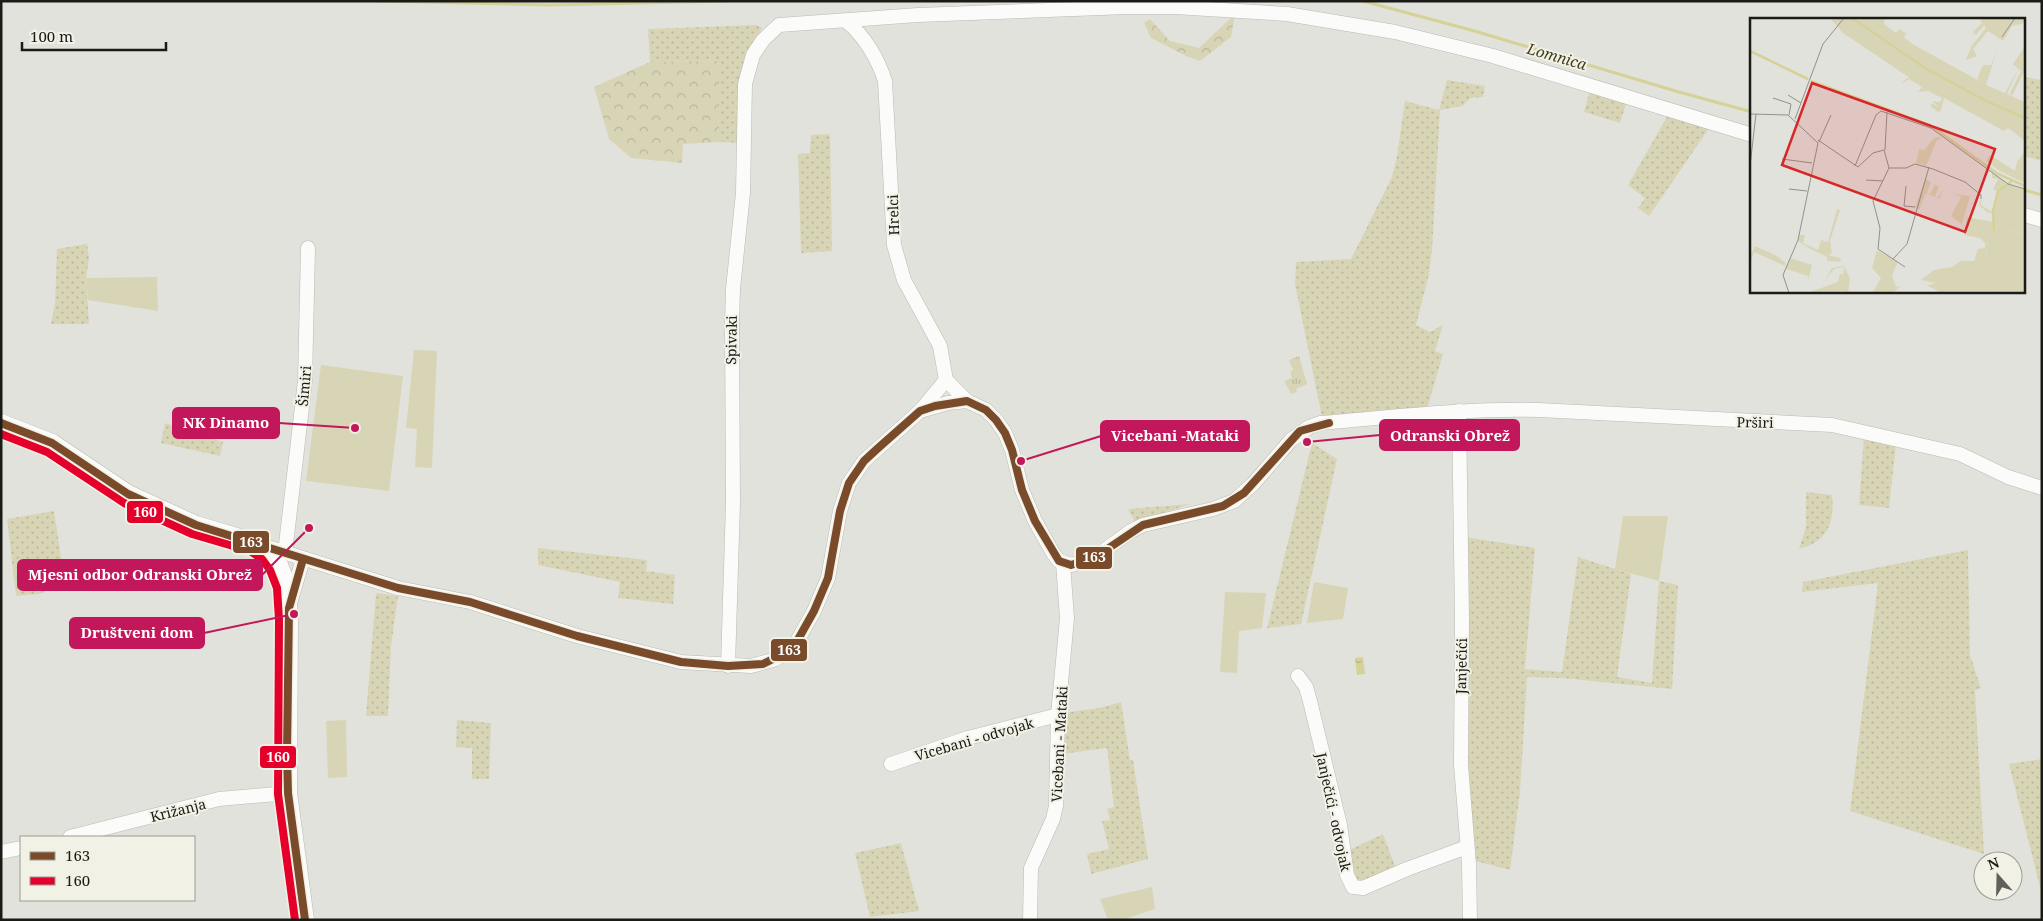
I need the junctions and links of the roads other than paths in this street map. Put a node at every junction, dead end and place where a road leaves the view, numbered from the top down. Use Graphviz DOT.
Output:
graph roads {
  1 [pos="846,21"];
  2 [pos="1750,134"];
  3 [pos="2026,216"];
  4 [pos="2042,220"];
  5 [pos="308,248"];
  6 [pos="946,380"];
  7 [pos="967,401"];
  8 [pos="1459,411"];
  9 [pos="920,412"];
  10 [pos="1,423"];
  11 [pos="2042,488"];
  12 [pos="254,542"];
  13 [pos="285,553"];
  14 [pos="303,559"];
  15 [pos="1064,563"];
  16 [pos="289,608"];
  17 [pos="728,666"];
  18 [pos="1298,676"];
  19 [pos="1058,715"];
  20 [pos="891,764"];
  21 [pos="288,793"];
  22 [pos="74,836"];
  23 [pos="1468,847"];
  24 [pos="20,848"];
  25 [pos="1,852"];
  26 [pos="305,920"];
  27 [pos="1030,920"];
  28 [pos="1470,920"];
  1 -- 2 [label="street"];
  1 -- 6 [label="street, Hrelci"];
  1 -- 17 [label="street, Spivaki"];
  3 -- 4 [label="street"];
  5 -- 13 [label="street, Šimiri"];
  6 -- 7 [label="street"];
  6 -- 9 [label="street"];
  7 -- 9 [label="street"];
  7 -- 15 [label="street"];
  8 -- 11 [label="street, Prširi"];
  8 -- 15 [label="street, Prširi"];
  8 -- 23 [label="street, Janječići"];
  9 -- 17 [label="street"];
  10 -- 12 [label="main road"];
  12 -- 13 [label="street"];
  12 -- 16 [label="main road"];
  13 -- 14 [label="street"];
  14 -- 16 [label="street"];
  14 -- 17 [label="street"];
  15 -- 19 [label="street, Vicebani - Mataki"];
  16 -- 21 [label="main road"];
  18 -- 23 [label="street, Janječići - odvojak"];
  19 -- 20 [label="street, Vicebani - odvojak"];
  19 -- 27 [label="street, Vicebani - Mataki"];
  21 -- 22 [label="street, Križanja"];
  21 -- 26 [label="main road"];
  23 -- 28 [label="street, Janječići"];
  24 -- 25 [label="street"];
}
